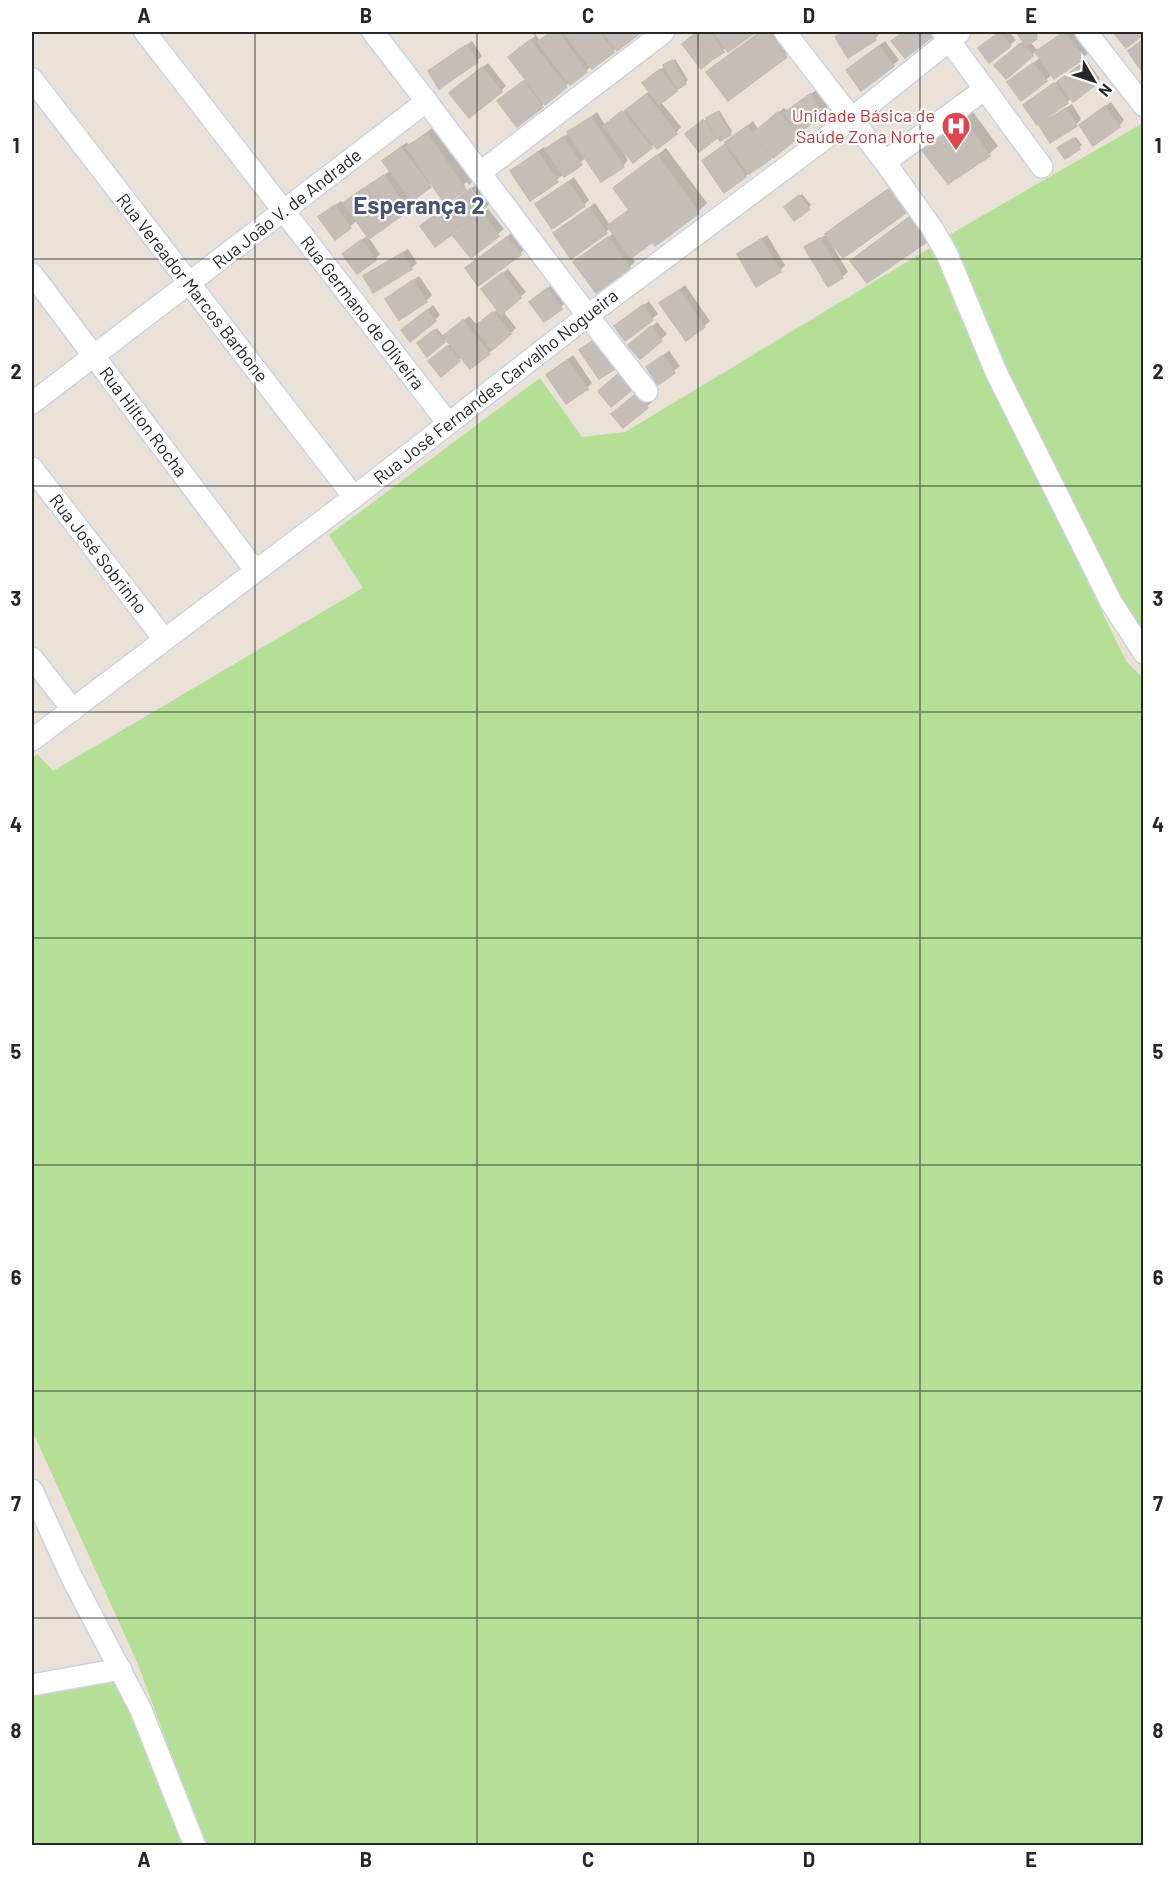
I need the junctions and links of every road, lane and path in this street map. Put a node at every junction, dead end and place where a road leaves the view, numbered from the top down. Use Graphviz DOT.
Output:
graph roads {
  1 [pos="145,32"];
  2 [pos="373,32"];
  3 [pos="664,32"];
  4 [pos="785,32"];
  5 [pos="1086,32"];
  6 [pos="951,34"];
  7 [pos="32,79"];
  8 [pos="985,89"];
  9 [pos="427,101"];
  10 [pos="1143,106"];
  11 [pos="851,119"];
  12 [pos="885,162"];
  13 [pos="1042,167"];
  14 [pos="481,172"];
  15 [pos="284,212"];
  16 [pos="32,274"];
  17 [pos="189,285"];
  18 [pos="587,316"];
  19 [pos="93,356"];
  20 [pos="647,391"];
  21 [pos="32,403"];
  22 [pos="448,423"];
  23 [pos="32,468"];
  24 [pos="354,497"];
  25 [pos="255,570"];
  26 [pos="164,639"];
  27 [pos="1143,653"];
  28 [pos="32,658"];
  29 [pos="73,710"];
  30 [pos="32,740"];
  31 [pos="32,1490"];
  32 [pos="121,1669"];
  33 [pos="32,1685"];
  34 [pos="195,1845"];
  1 -- 15 [label="street, Rua Germano de Oliveira"];
  2 -- 9 [label="street"];
  3 -- 14 [label="street"];
  4 -- 11 [label="street"];
  5 -- 10 [label="street"];
  6 -- 8 [label="street"];
  6 -- 11 [label="street, Rua José Fernandes Carvalho Nogueira"];
  7 -- 17 [label="street, Rua Vereador Marcos Barbone"];
  8 -- 12 [label="street"];
  8 -- 13 [label="street"];
  9 -- 14 [label="street"];
  9 -- 15 [label="street, Rua João V. de Andrade"];
  11 -- 12 [label="street"];
  11 -- 18 [label="street, Rua José Fernandes Carvalho Nogueira"];
  12 -- 27 [label="street"];
  14 -- 18 [label="street"];
  15 -- 17 [label="street, Rua João V. de Andrade"];
  15 -- 22 [label="street, Rua Germano de Oliveira"];
  16 -- 19 [label="street, Rua Hilton Rocha"];
  17 -- 19 [label="street, Rua João V. de Andrade"];
  17 -- 24 [label="street, Rua Vereador Marcos Barbone"];
  18 -- 20 [label="street"];
  18 -- 22 [label="street, Rua José Fernandes Carvalho Nogueira"];
  19 -- 21 [label="street, Rua João V. de Andrade"];
  19 -- 25 [label="street, Rua Hilton Rocha"];
  22 -- 24 [label="street, Rua José Fernandes Carvalho Nogueira"];
  23 -- 26 [label="street, Rua José Sobrinho"];
  24 -- 25 [label="street, Rua José Fernandes Carvalho Nogueira"];
  25 -- 26 [label="street, Rua José Fernandes Carvalho Nogueira"];
  26 -- 29 [label="street, Rua José Fernandes Carvalho Nogueira"];
  28 -- 29 [label="street"];
  29 -- 30 [label="street, Rua José Fernandes Carvalho Nogueira"];
  31 -- 32 [label="street"];
  32 -- 33 [label="street"];
  32 -- 34 [label="street"];
}
